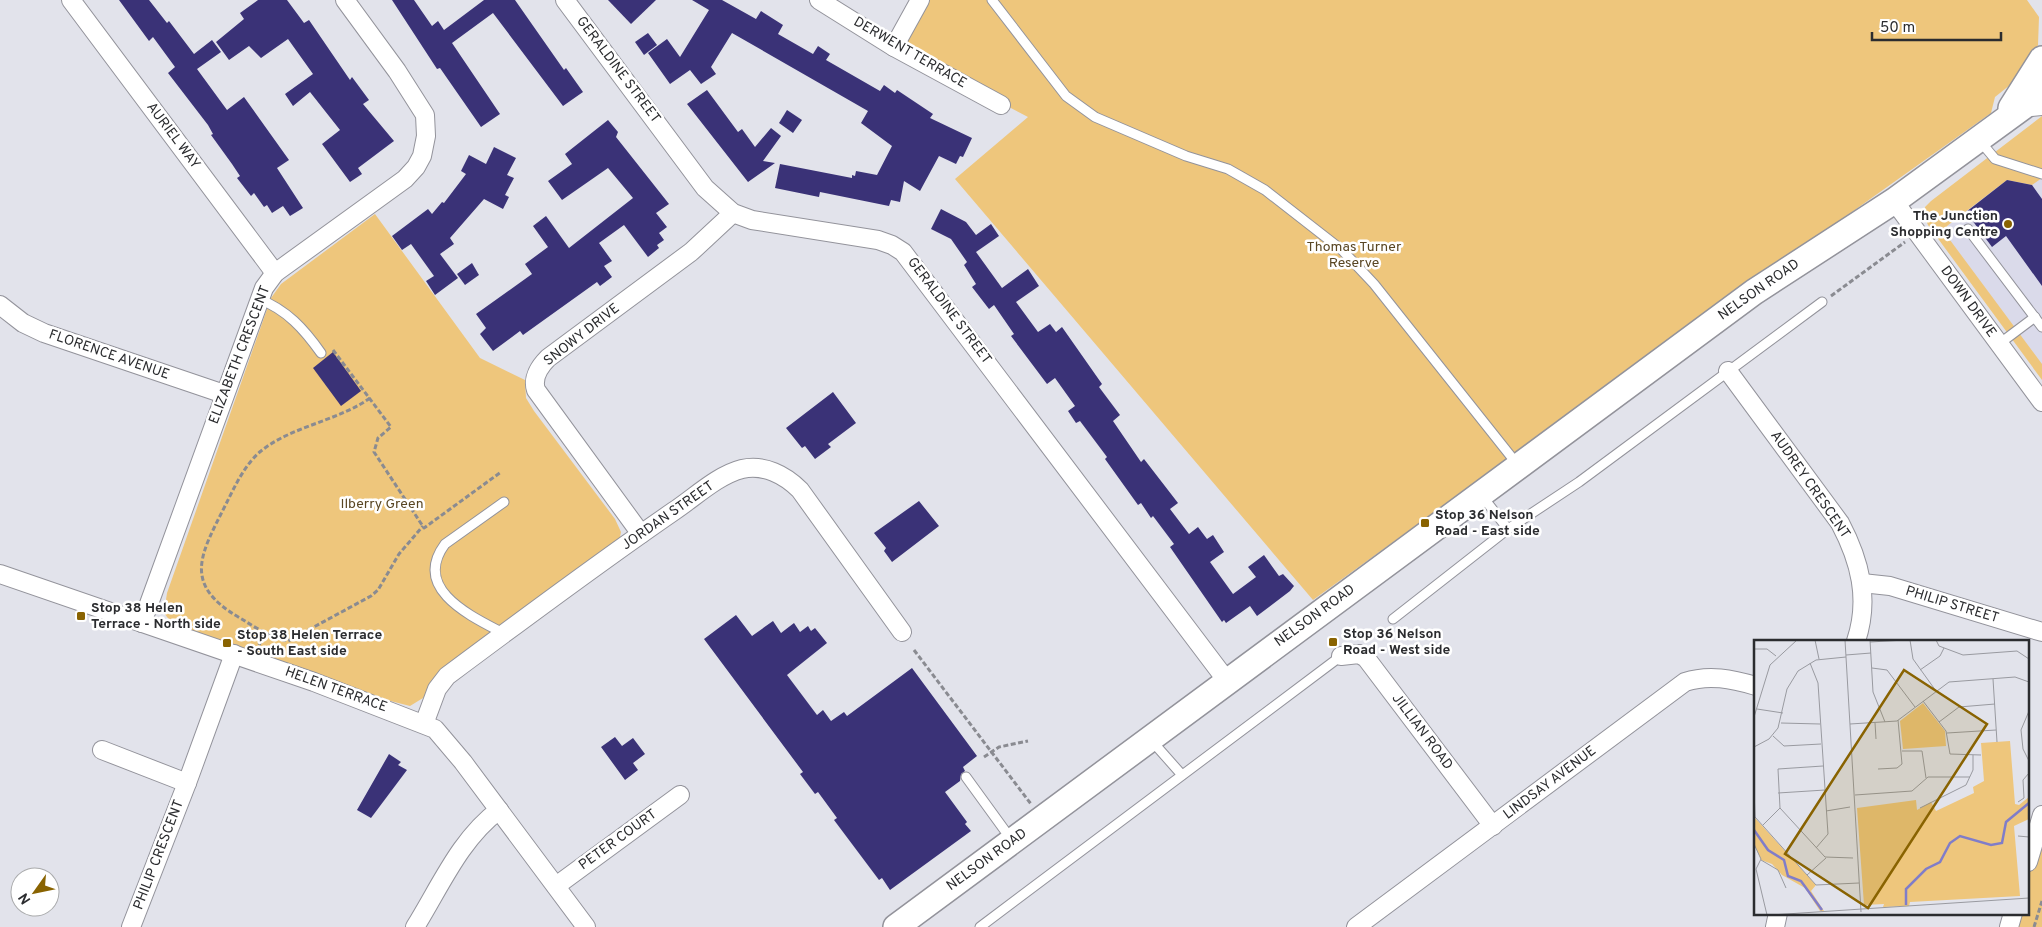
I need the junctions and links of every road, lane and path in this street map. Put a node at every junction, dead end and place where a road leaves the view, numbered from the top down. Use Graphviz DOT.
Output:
graph roads {
  1 [pos="71,0"];
  2 [pos="344,0"];
  3 [pos="565,0"];
  4 [pos="819,0"];
  5 [pos="920,0"];
  6 [pos="992,0"];
  7 [pos="894,47"];
  8 [pos="2042,59"];
  9 [pos="2038,99"];
  10 [pos="1001,105"];
  11 [pos="2000,125"];
  12 [pos="1980,140"];
  13 [pos="2042,174"];
  14 [pos="1894,201"];
  15 [pos="732,213"];
  16 [pos="1968,228"];
  17 [pos="1908,240"];
  18 [pos="275,273"];
  19 [pos="259,299"];
  20 [pos="1822,302"];
  21 [pos="0,305"];
  22 [pos="2034,318"];
  23 [pos="2042,328"];
  24 [pos="328,344"];
  25 [pos="1999,344"];
  26 [pos="321,353"];
  27 [pos="1728,371"];
  28 [pos="224,394"];
  29 [pos="370,398"];
  30 [pos="2042,402"];
  31 [pos="1519,466"];
  32 [pos="501,472"];
  33 [pos="1481,494"];
  34 [pos="504,502"];
  35 [pos="423,526"];
  36 [pos="1508,529"];
  37 [pos="641,534"];
  38 [pos="0,575"];
  39 [pos="1862,583"];
  40 [pos="1393,619"];
  41 [pos="142,623"];
  42 [pos="265,632"];
  43 [pos="902,632"];
  44 [pos="2042,632"];
  45 [pos="505,634"];
  46 [pos="1856,640"];
  47 [pos="257,650"];
  48 [pos="914,650"];
  49 [pos="234,654"];
  50 [pos="1341,656"];
  51 [pos="1227,681"];
  52 [pos="1754,686"];
  53 [pos="424,724"];
  54 [pos="1151,740"];
  55 [pos="1028,741"];
  56 [pos="102,750"];
  57 [pos="991,752"];
  58 [pos="984,757"];
  59 [pos="1182,775"];
  60 [pos="966,777"];
  61 [pos="187,783"];
  62 [pos="680,795"];
  63 [pos="1033,806"];
  64 [pos="499,810"];
  65 [pos="2042,815"];
  66 [pos="1493,826"];
  67 [pos="1012,842"];
  68 [pos="2030,855"];
  69 [pos="556,886"];
  70 [pos="2042,901"];
  71 [pos="1778,914"];
  72 [pos="2013,914"];
  73 [pos="131,927"];
  74 [pos="415,927"];
  75 [pos="586,927"];
  76 [pos="896,927"];
  77 [pos="980,927"];
  78 [pos="1356,927"];
  79 [pos="1775,927"];
  80 [pos="2009,927"];
  81 [pos="2034,927"];
  1 -- 18 [label="street, AURIEL WAY"];
  2 -- 18 [label="street, ELIZABETH CRESCENT"];
  3 -- 15 [label="street, GERALDINE STREET"];
  4 -- 7 [label="street, DERWENT TERRACE"];
  5 -- 7 [label="street"];
  6 -- 31 [label="lane"];
  7 -- 10 [label="street, DERWENT TERRACE"];
  8 -- 11 [label="main road"];
  9 -- 11 [label="main road, NELSON ROAD"];
  11 -- 12 [label="main road, NELSON ROAD"];
  12 -- 13 [label="lane"];
  12 -- 14 [label="main road, NELSON ROAD"];
  14 -- 25 [label="street, DOWN DRIVE"];
  14 -- 31 [label="main road, NELSON ROAD"];
  15 -- 37 [label="street, SNOWY DRIVE"];
  15 -- 51 [label="street, GERALDINE STREET"];
  16 -- 22 [label="lane"];
  17 -- 20 [label="path"];
  18 -- 19 [label="street, ELIZABETH CRESCENT"];
  19 -- 26 [label="lane"];
  19 -- 28 [label="street, ELIZABETH CRESCENT"];
  20 -- 27 [label="lane"];
  21 -- 28 [label="street, FLORENCE AVENUE"];
  22 -- 23 [label="lane"];
  22 -- 25 [label="lane"];
  24 -- 29 [label="path"];
  25 -- 30 [label="street, DOWN DRIVE"];
  27 -- 36 [label="lane"];
  27 -- 39 [label="street, AUDREY CRESCENT"];
  28 -- 41 [label="street, ELIZABETH CRESCENT"];
  29 -- 35 [label="path"];
  29 -- 42 [label="path"];
  31 -- 33 [label="main road, NELSON ROAD"];
  32 -- 35 [label="path"];
  33 -- 36 [label="lane"];
  33 -- 51 [label="main road, NELSON ROAD"];
  34 -- 45 [label="lane"];
  35 -- 42 [label="path"];
  36 -- 40 [label="lane"];
  37 -- 43 [label="street, JORDAN STREET"];
  37 -- 45 [label="street, JORDAN STREET"];
  38 -- 41 [label="street, HELEN TERRACE"];
  39 -- 44 [label="street, PHILIP STREET"];
  39 -- 46 [label="street, AUDREY CRESCENT"];
  41 -- 49 [label="street, HELEN TERRACE"];
  42 -- 47 [label="path"];
  45 -- 53 [label="street, JORDAN STREET"];
  48 -- 57 [label="path"];
  49 -- 53 [label="street, HELEN TERRACE"];
  49 -- 61 [label="street, PHILIP CRESCENT"];
  50 -- 59 [label="lane"];
  50 -- 66 [label="street, JILLIAN ROAD"];
  51 -- 54 [label="main road, NELSON ROAD"];
  52 -- 66 [label="street, LINDSAY AVENUE"];
  53 -- 64 [label="street, HELEN TERRACE"];
  54 -- 59 [label="lane"];
  54 -- 67 [label="main road, NELSON ROAD"];
  55 -- 57 [label="path"];
  56 -- 61 [label="street, PHILIP CRESCENT"];
  57 -- 58 [label="path"];
  57 -- 63 [label="path"];
  59 -- 77 [label="lane"];
  60 -- 67 [label="lane"];
  61 -- 73 [label="street, PHILIP CRESCENT"];
  62 -- 69 [label="street, PETER COURT"];
  64 -- 69 [label="street, HELEN TERRACE"];
  64 -- 74 [label="street"];
  65 -- 68 [label="street"];
  66 -- 78 [label="street, LINDSAY AVENUE"];
  67 -- 76 [label="main road, NELSON ROAD"];
  69 -- 75 [label="street, HELEN TERRACE"];
  70 -- 81 [label="path"];
  71 -- 79 [label="street"];
  72 -- 80 [label="street"];
}
